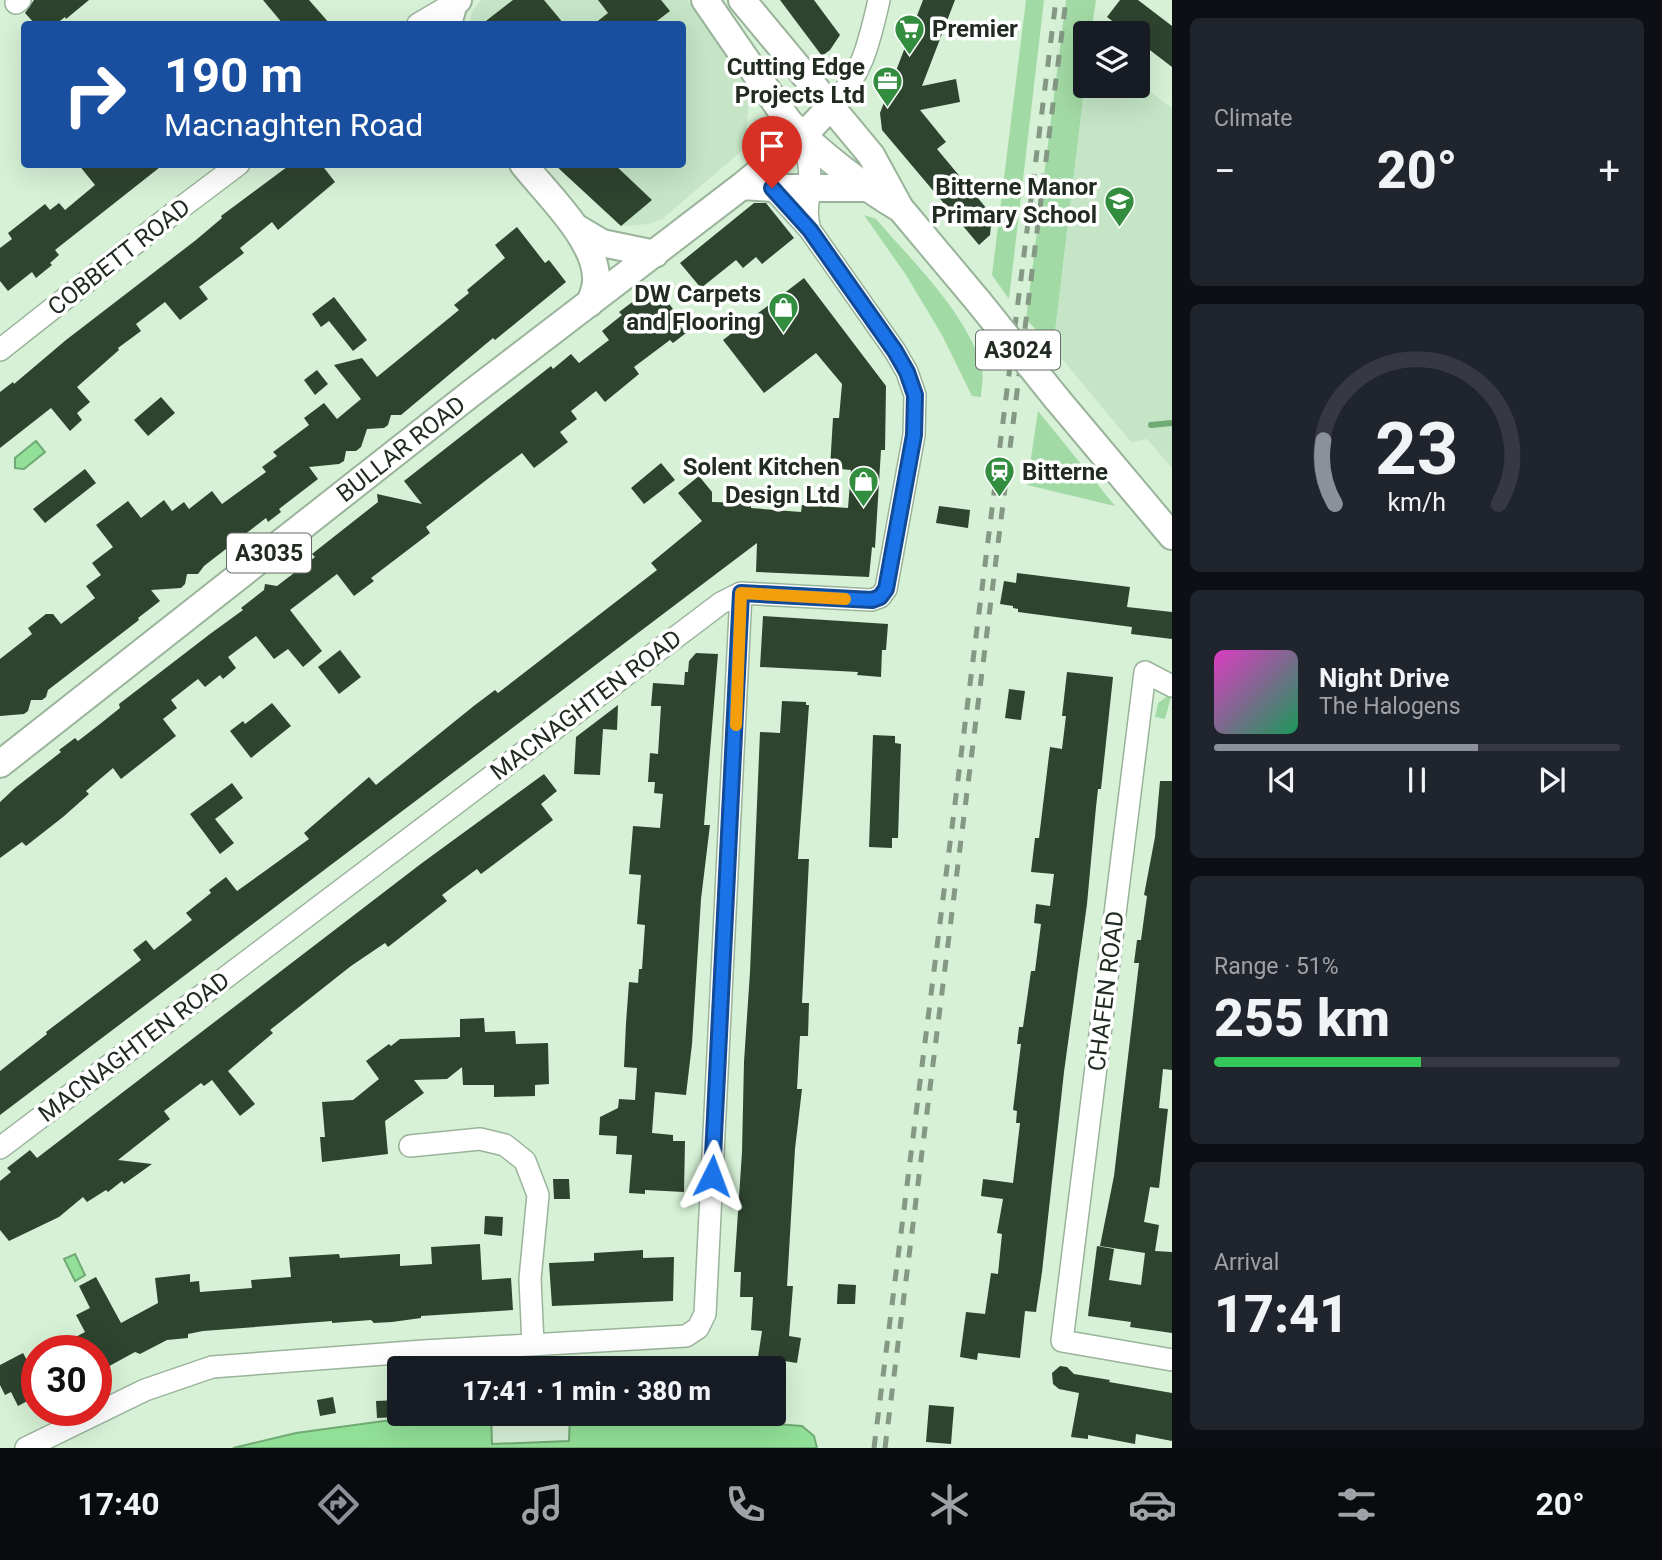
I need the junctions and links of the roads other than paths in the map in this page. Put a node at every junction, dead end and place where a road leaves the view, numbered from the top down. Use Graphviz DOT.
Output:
graph roads {
  1 [pos="705,0"];
  2 [pos="742,0"];
  3 [pos="879,0"];
  4 [pos="453,9"];
  5 [pos="425,21"];
  6 [pos="831,106"];
  7 [pos="803,136"];
  8 [pos="234,168"];
  9 [pos="526,168"];
  10 [pos="742,186"];
  11 [pos="810,187"];
  12 [pos="772,188"];
  13 [pos="866,188"];
  14 [pos="900,208"];
  15 [pos="574,226"];
  16 [pos="810,230"];
  17 [pos="655,254"];
  18 [pos="590,303"];
  19 [pos="0,350"];
  20 [pos="1172,536"];
  21 [pos="741,593"];
  22 [pos="1172,686"];
  23 [pos="0,764"];
  24 [pos="410,1146"];
  25 [pos="0,1148"];
  26 [pos="533,1344"];
  27 [pos="1172,1360"];
  28 [pos="26,1448"];
  1 -- 7 [label="main road, A3024"];
  2 -- 6 [label="main road, A3024"];
  3 -- 6 [label="street"];
  4 -- 5 [label="street"];
  6 -- 7 [label="main road, A3035"];
  6 -- 14 [label="main road, A3024"];
  7 -- 10 [label="main road, BULLAR ROAD / A3035"];
  7 -- 11 [label="street"];
  7 -- 13 [label="main road, A3024"];
  8 -- 19 [label="street, COBBETT ROAD"];
  9 -- 15 [label="main road"];
  10 -- 12 [label="main road"];
  10 -- 17 [label="main road, BULLAR ROAD / A3035"];
  11 -- 12 [label="main road"];
  11 -- 13 [label="main road"];
  11 -- 16 [label="street"];
  12 -- 16 [label="street"];
  13 -- 14 [label="main road, A3024"];
  14 -- 20 [label="main road, A3024, bridge"];
  15 -- 17 [label="main road"];
  15 -- 18 [label="main road"];
  16 -- 21 [label="street"];
  17 -- 18 [label="main road, BULLAR ROAD / A3035"];
  18 -- 23 [label="main road, BULLAR ROAD / A3035"];
  21 -- 25 [label="street, MACNAGHTEN ROAD"];
  21 -- 26 [label="street"];
  22 -- 27 [label="street, CHAFEN ROAD"];
  24 -- 26 [label="street"];
  26 -- 28 [label="street"];
}
